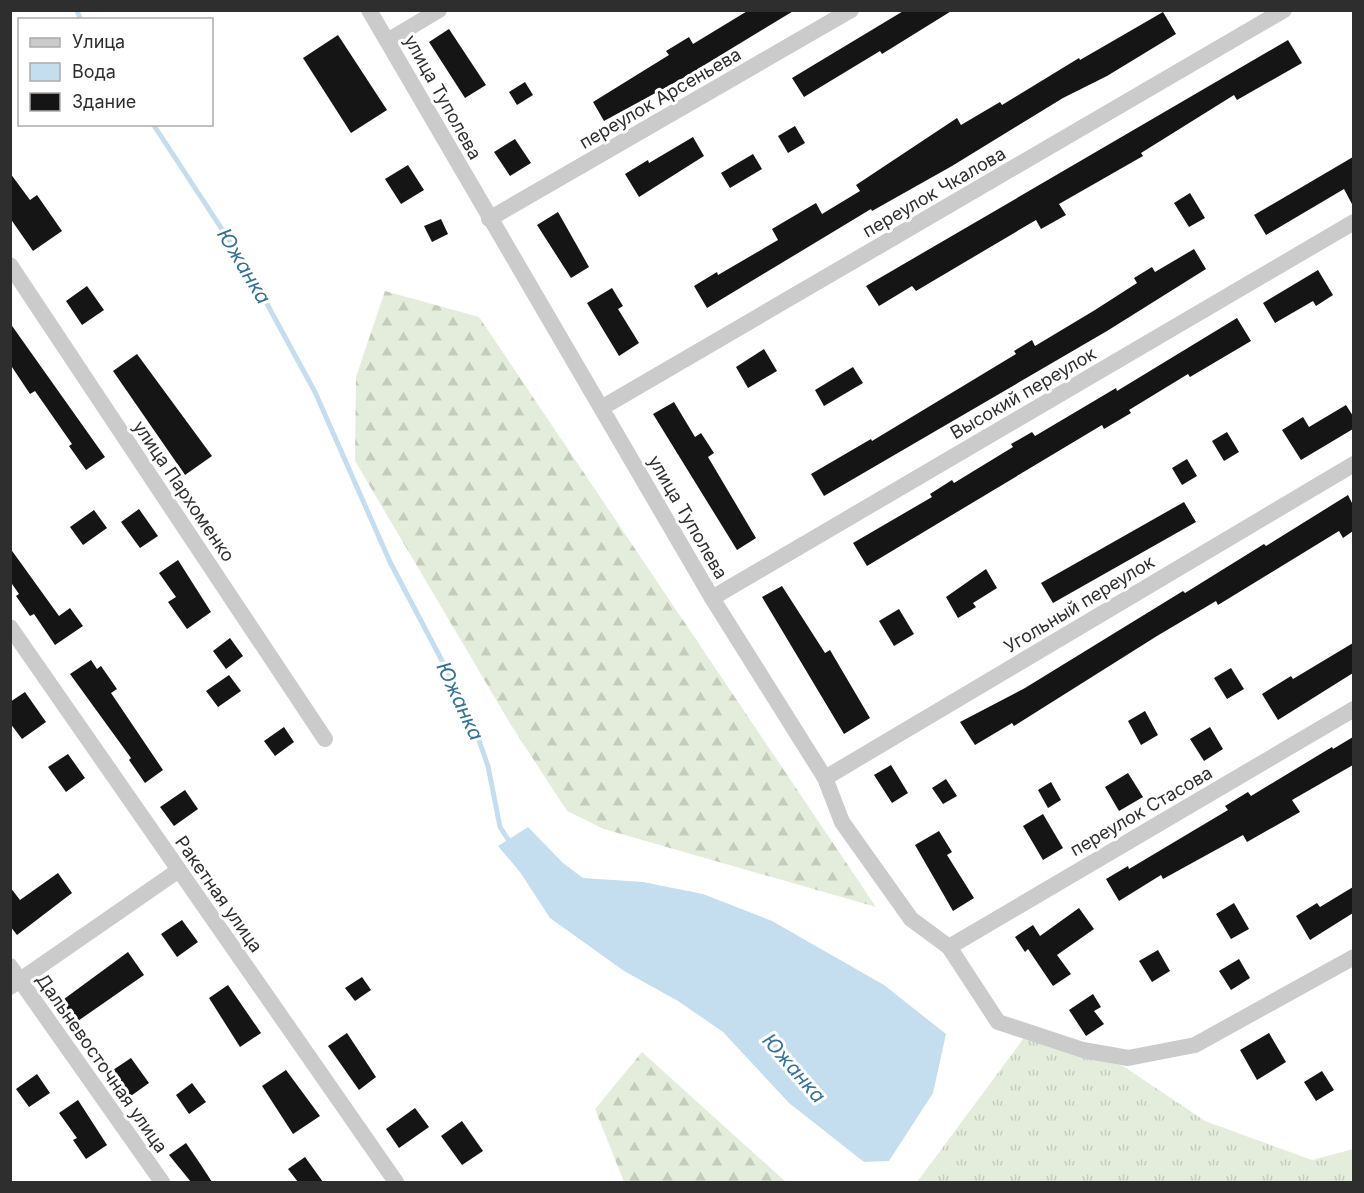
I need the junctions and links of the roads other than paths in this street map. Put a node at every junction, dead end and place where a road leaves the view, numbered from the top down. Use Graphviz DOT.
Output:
graph roads {
  1 [pos="369,10"];
  2 [pos="439,10"];
  3 [pos="851,10"];
  4 [pos="1284,10"];
  5 [pos="389,40"];
  6 [pos="489,219"];
  7 [pos="1353,222"];
  8 [pos="10,265"];
  9 [pos="603,407"];
  10 [pos="1353,464"];
  11 [pos="712,598"];
  12 [pos="10,627"];
  13 [pos="1353,709"];
  14 [pos="325,739"];
  15 [pos="825,778"];
  16 [pos="179,870"];
  17 [pos="949,947"];
  18 [pos="1353,957"];
  19 [pos="10,966"];
  20 [pos="15,983"];
  21 [pos="162,1182"];
  22 [pos="396,1182"];
  1 -- 5 [label="street, улица Туполева"];
  2 -- 5 [label="street"];
  3 -- 6 [label="street, переулок Арсеньева"];
  4 -- 9 [label="street, переулок Чкалова"];
  5 -- 6 [label="street, улица Туполева"];
  6 -- 9 [label="street, улица Туполева"];
  7 -- 11 [label="street, Высокий переулок"];
  8 -- 14 [label="street, улица Пархоменко"];
  9 -- 11 [label="street, улица Туполева"];
  10 -- 15 [label="street, Угольный переулок"];
  11 -- 15 [label="street, улица Туполева"];
  12 -- 16 [label="street, Ракетная улица"];
  13 -- 17 [label="street, переулок Стасова"];
  15 -- 17 [label="street, улица Туполева"];
  16 -- 20 [label="street"];
  16 -- 22 [label="street, Ракетная улица"];
  17 -- 18 [label="street, улица Туполева"];
  19 -- 20 [label="street, Дальневосточная улица"];
  20 -- 21 [label="street, Дальневосточная улица"];
}
